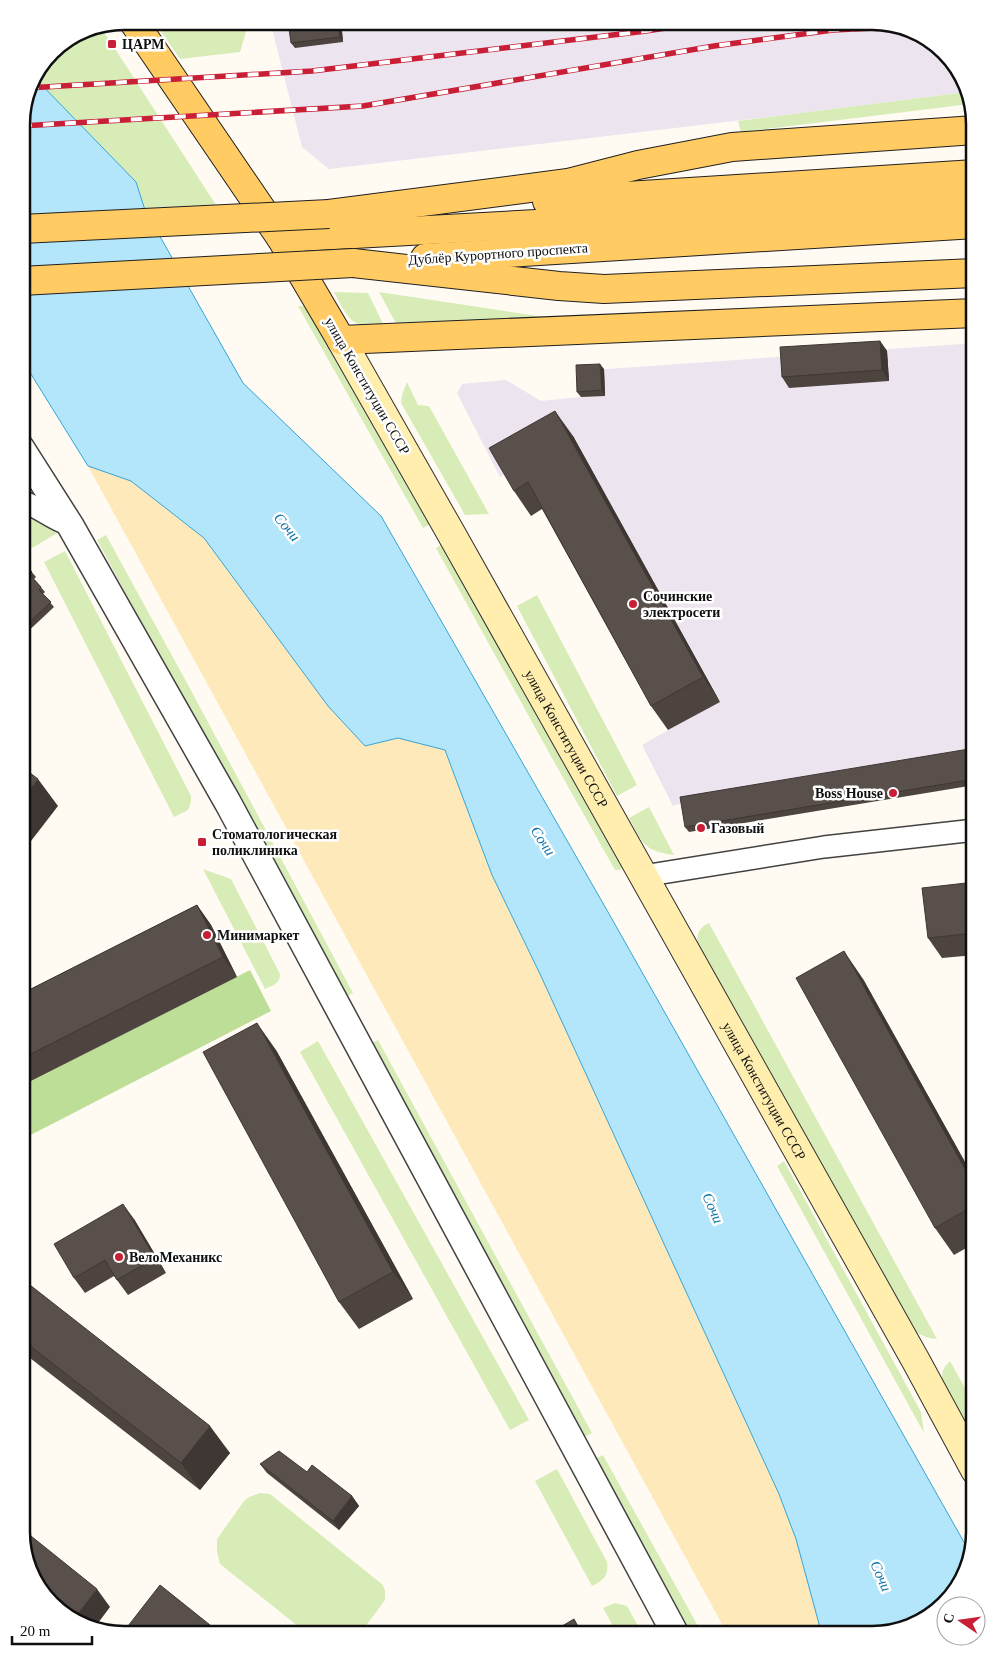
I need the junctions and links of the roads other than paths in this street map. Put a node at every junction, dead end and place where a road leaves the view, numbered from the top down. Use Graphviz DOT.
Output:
graph roads {
  1 [pos="139,30"];
  2 [pos="966,131"];
  3 [pos="966,175"];
  4 [pos="966,200"];
  5 [pos="329,214"];
  6 [pos="966,225"];
  7 [pos="30,229"];
  8 [pos="282,238"];
  9 [pos="354,263"];
  10 [pos="966,273"];
  11 [pos="30,281"];
  12 [pos="966,313"];
  13 [pos="341,340"];
  14 [pos="30,462"];
  15 [pos="30,504"];
  16 [pos="70,525"];
  17 [pos="966,831"];
  18 [pos="643,876"];
  19 [pos="966,1453"];
  20 [pos="671,1626"];
  1 -- 8 [label="main road, улица Конституции СССР"];
  2 -- 5 [label="main road"];
  3 -- 5 [label="main road"];
  4 -- 8 [label="main road"];
  5 -- 7 [label="main road, bridge"];
  6 -- 9 [label="main road, Дублёр Курортного проспекта"];
  8 -- 13 [label="main road, улица Конституции СССР"];
  9 -- 10 [label="main road"];
  9 -- 11 [label="main road, Дублёр Курортного проспекта, bridge"];
  12 -- 13 [label="main road"];
  13 -- 18 [label="main road, улица Конституции СССР"];
  14 -- 16 [label="street"];
  15 -- 16 [label="street"];
  16 -- 20 [label="street"];
  17 -- 18 [label="street"];
  18 -- 19 [label="main road, улица Конституции СССР"];
}
